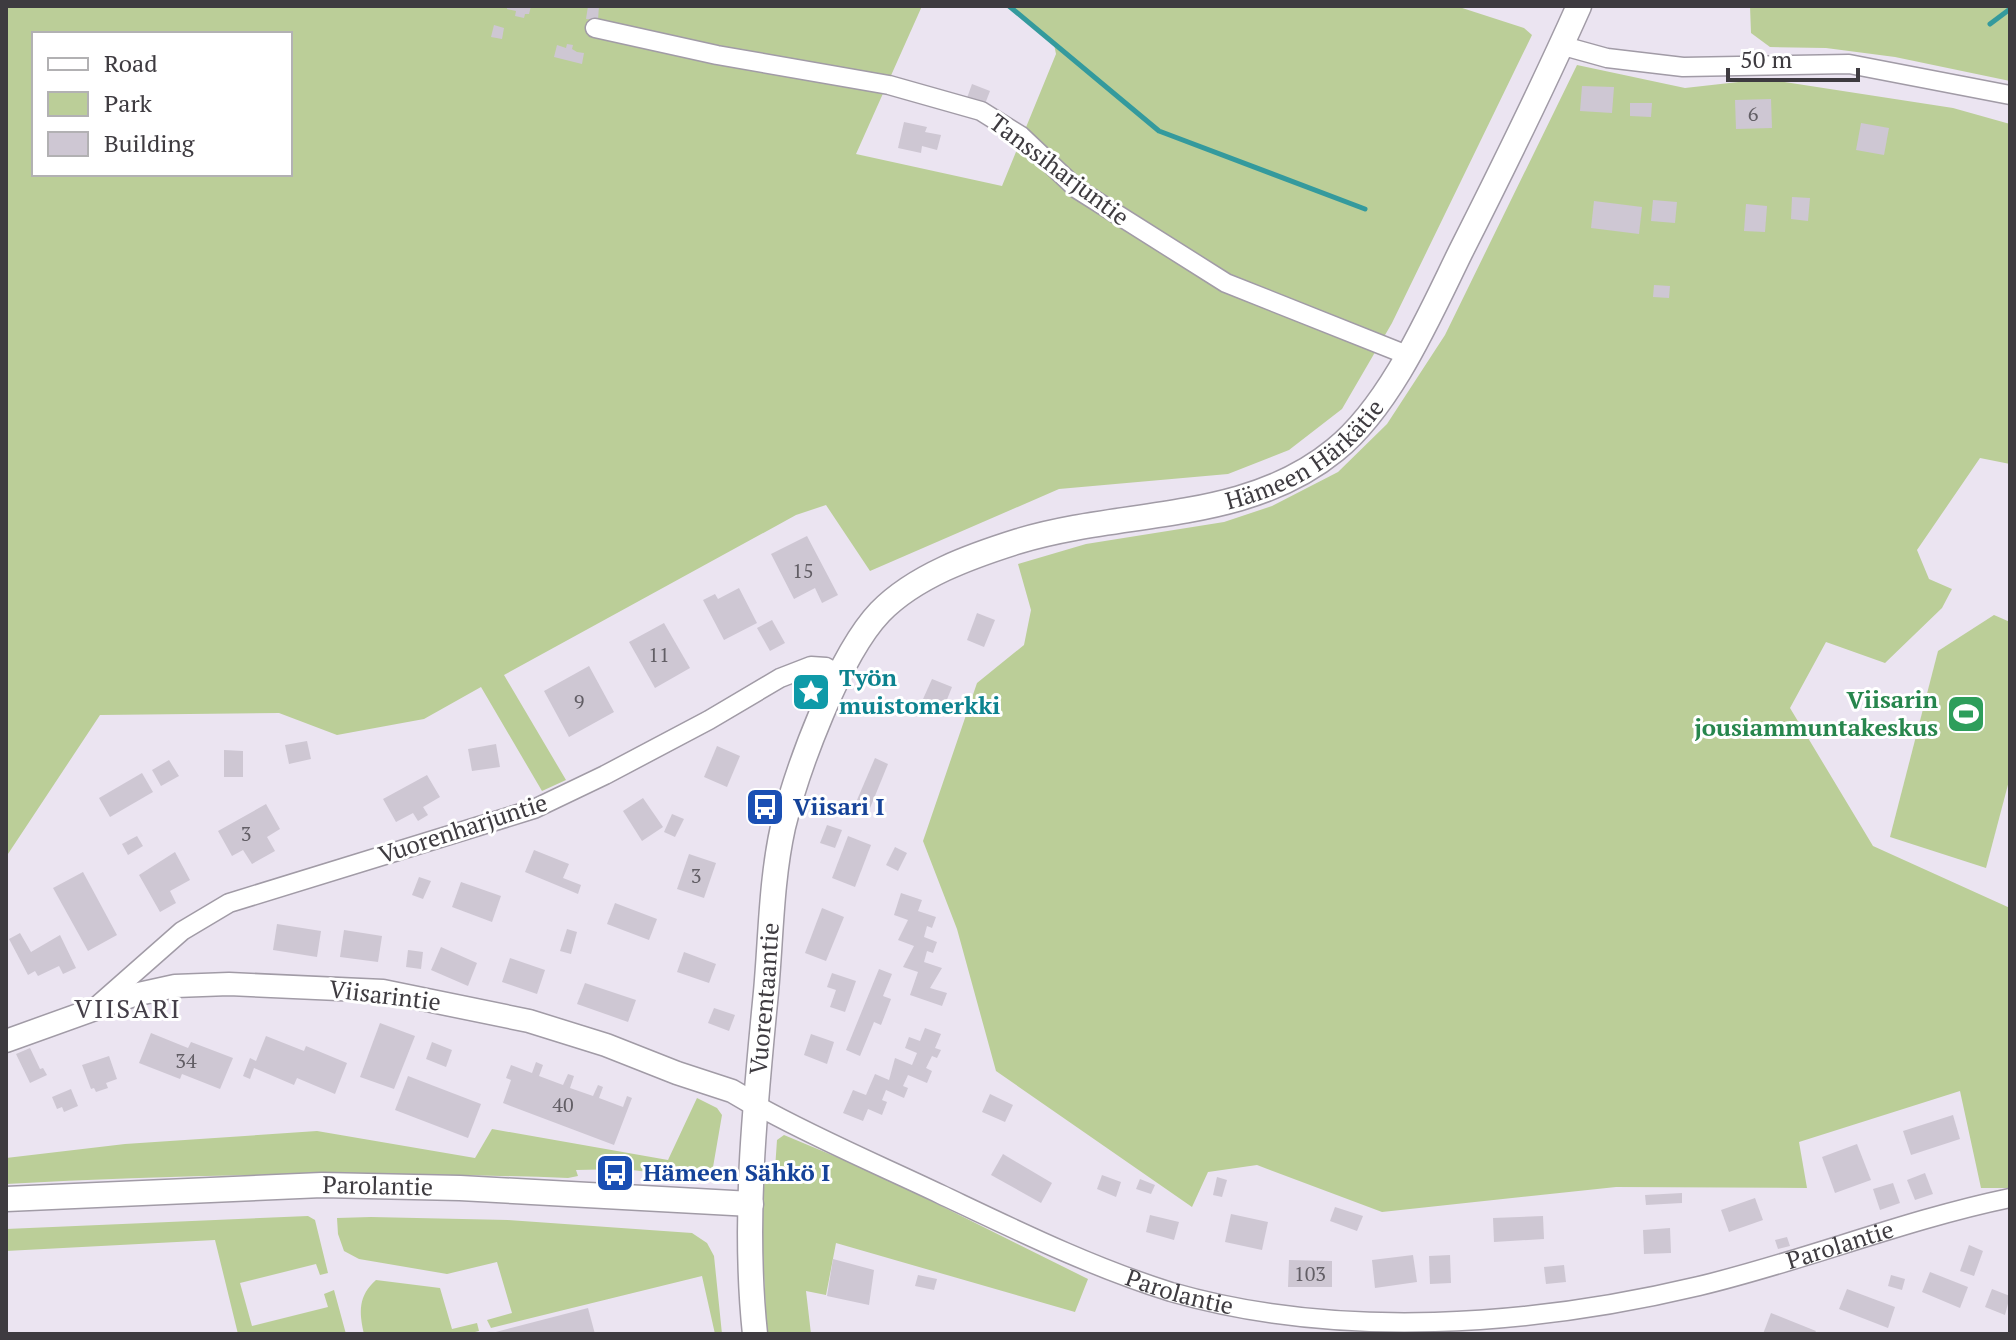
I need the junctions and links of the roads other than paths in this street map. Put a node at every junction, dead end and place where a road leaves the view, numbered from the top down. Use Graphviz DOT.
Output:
graph roads {
  1 [pos="1579,6"];
  2 [pos="595,28"];
  3 [pos="1560,45"];
  4 [pos="2010,95"];
  5 [pos="1407,355"];
  6 [pos="840,675"];
  7 [pos="94,1009"];
  8 [pos="6,1041"];
  9 [pos="756,1105"];
  10 [pos="2010,1198"];
  11 [pos="6,1199"];
  12 [pos="751,1204"];
  13 [pos="755,1334"];
  1 -- 3 [label="main road, Hämeen Härkätie"];
  2 -- 5 [label="street, Tanssiharjuntie"];
  3 -- 4 [label="street"];
  3 -- 5 [label="main road, Hämeen Härkätie"];
  5 -- 6 [label="main road, Hämeen Härkätie"];
  6 -- 7 [label="street, Vuorenharjuntie"];
  6 -- 9 [label="main road, Vuorentaantie"];
  7 -- 8 [label="street, Viisarintie"];
  7 -- 9 [label="street, Viisarintie"];
  9 -- 10 [label="street, Parolantie"];
  9 -- 12 [label="main road, Vuorentaantie"];
  11 -- 12 [label="main road, Parolantie"];
  12 -- 13 [label="main road, Vuorentaantie"];
}
